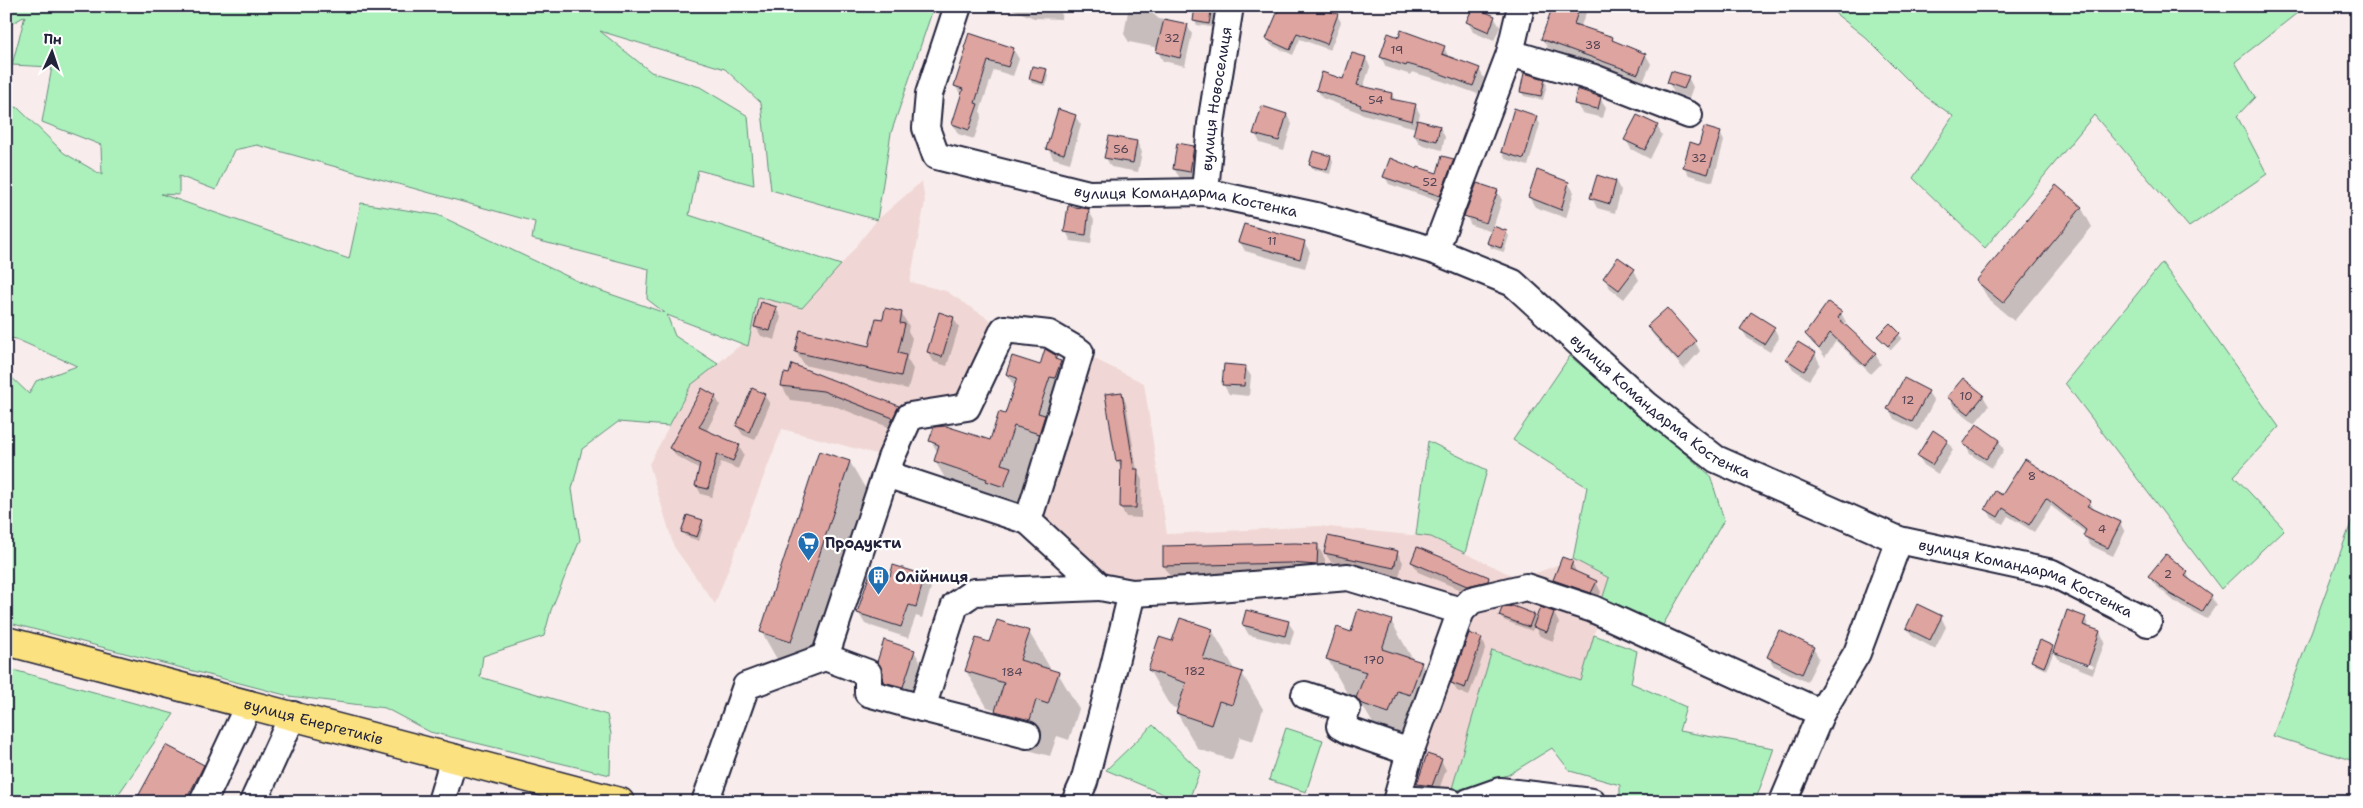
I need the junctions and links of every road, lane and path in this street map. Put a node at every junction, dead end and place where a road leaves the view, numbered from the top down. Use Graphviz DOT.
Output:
graph roads {
  1 [pos="958,6"];
  2 [pos="1230,6"];
  3 [pos="1521,6"];
  4 [pos="1510,53"];
  5 [pos="1689,114"];
  6 [pos="1205,192"];
  7 [pos="1435,251"];
  8 [pos="886,474"];
  9 [pos="1028,521"];
  10 [pos="1899,540"];
  11 [pos="1100,586"];
  12 [pos="1132,593"];
  13 [pos="1461,611"];
  14 [pos="2148,623"];
  15 [pos="6,641"];
  16 [pos="825,657"];
  17 [pos="1305,695"];
  18 [pos="249,704"];
  19 [pos="922,708"];
  20 [pos="1821,713"];
  21 [pos="293,715"];
  22 [pos="1027,735"];
  23 [pos="1410,752"];
  24 [pos="454,758"];
  25 [pos="575,796"];
  26 [pos="1397,800"];
  27 [pos="203,802"];
  28 [pos="253,802"];
  29 [pos="441,802"];
  30 [pos="620,802"];
  31 [pos="705,802"];
  32 [pos="1075,802"];
  33 [pos="1450,802"];
  34 [pos="1469,802"];
  35 [pos="1592,802"];
  36 [pos="1782,802"];
  1 -- 6 [label="street, вулиця Командарма Костенка"];
  2 -- 6 [label="street, вулиця Новоселиця"];
  3 -- 4 [label="street"];
  4 -- 5 [label="street"];
  4 -- 7 [label="street"];
  6 -- 7 [label="street, вулиця Командарма Костенка"];
  7 -- 10 [label="street, вулиця Командарма Костенка"];
  8 -- 9 [label="street"];
  8 -- 9 [label="street"];
  8 -- 16 [label="street"];
  9 -- 11 [label="street"];
  10 -- 14 [label="street, вулиця Командарма Костенка"];
  10 -- 20 [label="street, вулиця Командарма Костенка"];
  11 -- 12 [label="street"];
  11 -- 19 [label="street"];
  12 -- 13 [label="street"];
  12 -- 32 [label="street"];
  13 -- 20 [label="street"];
  13 -- 23 [label="street"];
  15 -- 18 [label="main road, вулиця Енергетиків"];
  16 -- 19 [label="street"];
  16 -- 31 [label="street"];
  17 -- 23 [label="street"];
  18 -- 21 [label="main road, вулиця Енергетиків"];
  18 -- 27 [label="street"];
  19 -- 22 [label="street"];
  20 -- 36 [label="street, вулиця Командарма Костенка"];
  21 -- 24 [label="main road, вулиця Енергетиків"];
  21 -- 28 [label="street"];
  23 -- 26 [label="street"];
  24 -- 25 [label="main road, вулиця Енергетиків"];
  24 -- 29 [label="street"];
  25 -- 30 [label="main road, вулиця Енергетиків"];
  26 -- 33 [label="street"];
  34 -- 35 [label="street"];
}
